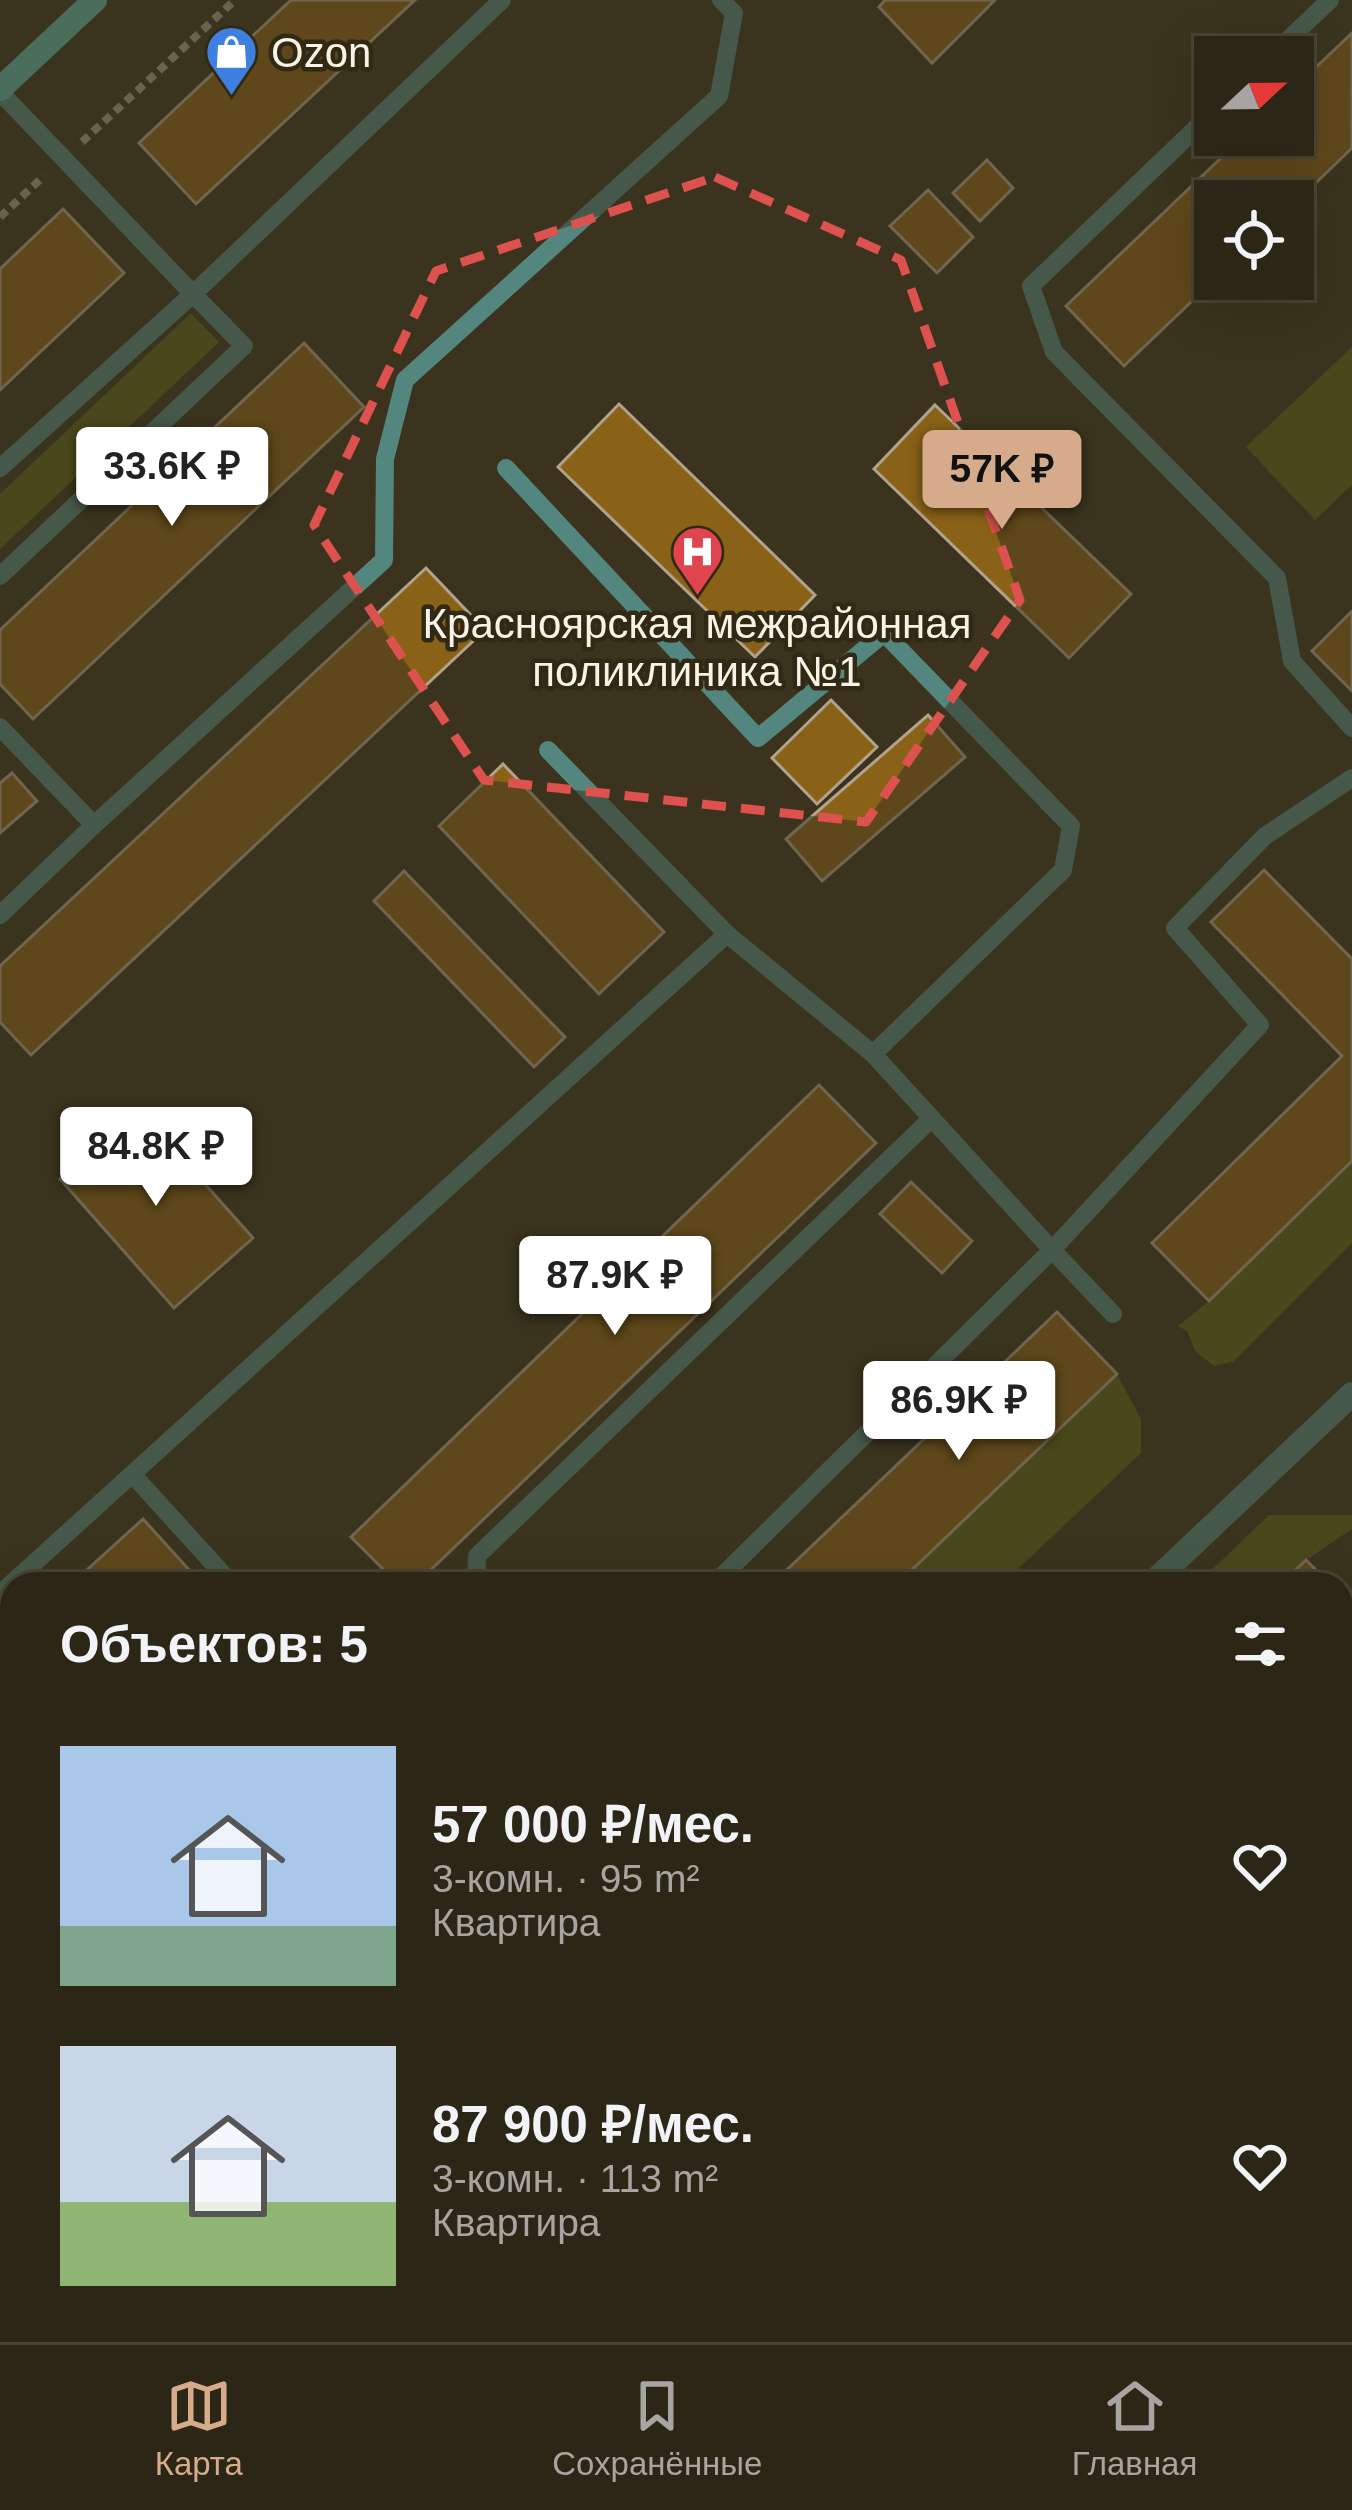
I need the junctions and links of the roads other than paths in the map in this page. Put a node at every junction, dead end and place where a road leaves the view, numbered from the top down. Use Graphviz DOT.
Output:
graph roads {
  1 [pos="95,0"];
  2 [pos="502,0"];
  3 [pos="722,0"];
  4 [pos="1330,0"];
  5 [pos="1292,36"];
  6 [pos="0,91"];
  7 [pos="1194,130"];
  8 [pos="193,294"];
  9 [pos="0,468"];
  10 [pos="506,468"];
  11 [pos="0,576"];
  12 [pos="0,728"];
  13 [pos="1352,728"];
  14 [pos="548,750"];
  15 [pos="1352,778"];
  16 [pos="94,825"];
  17 [pos="0,915"];
  18 [pos="727,934"];
  19 [pos="873,1054"];
  20 [pos="931,1119"];
  21 [pos="1052,1250"];
  22 [pos="1113,1314"];
  23 [pos="1352,1394"];
  24 [pos="133,1475"];
  25 [pos="25,1572"];
  26 [pos="221,1572"];
  27 [pos="476,1572"];
  28 [pos="726,1572"];
  29 [pos="1164,1572"];
  1 -- 6 [label="main road"];
  2 -- 8 [label="lane"];
  3 -- 16 [label="lane"];
  4 -- 5 [label="lane"];
  6 -- 8 [label="lane"];
  7 -- 13 [label="lane"];
  8 -- 9 [label="lane"];
  8 -- 11 [label="lane"];
  10 -- 19 [label="lane"];
  12 -- 16 [label="lane"];
  14 -- 18 [label="lane"];
  15 -- 21 [label="lane"];
  16 -- 17 [label="lane"];
  18 -- 19 [label="lane"];
  18 -- 24 [label="lane"];
  19 -- 20 [label="lane"];
  20 -- 21 [label="lane"];
  20 -- 27 [label="lane"];
  21 -- 22 [label="lane"];
  21 -- 28 [label="lane"];
  23 -- 29 [label="street"];
  24 -- 25 [label="lane"];
  24 -- 26 [label="lane"];
}
